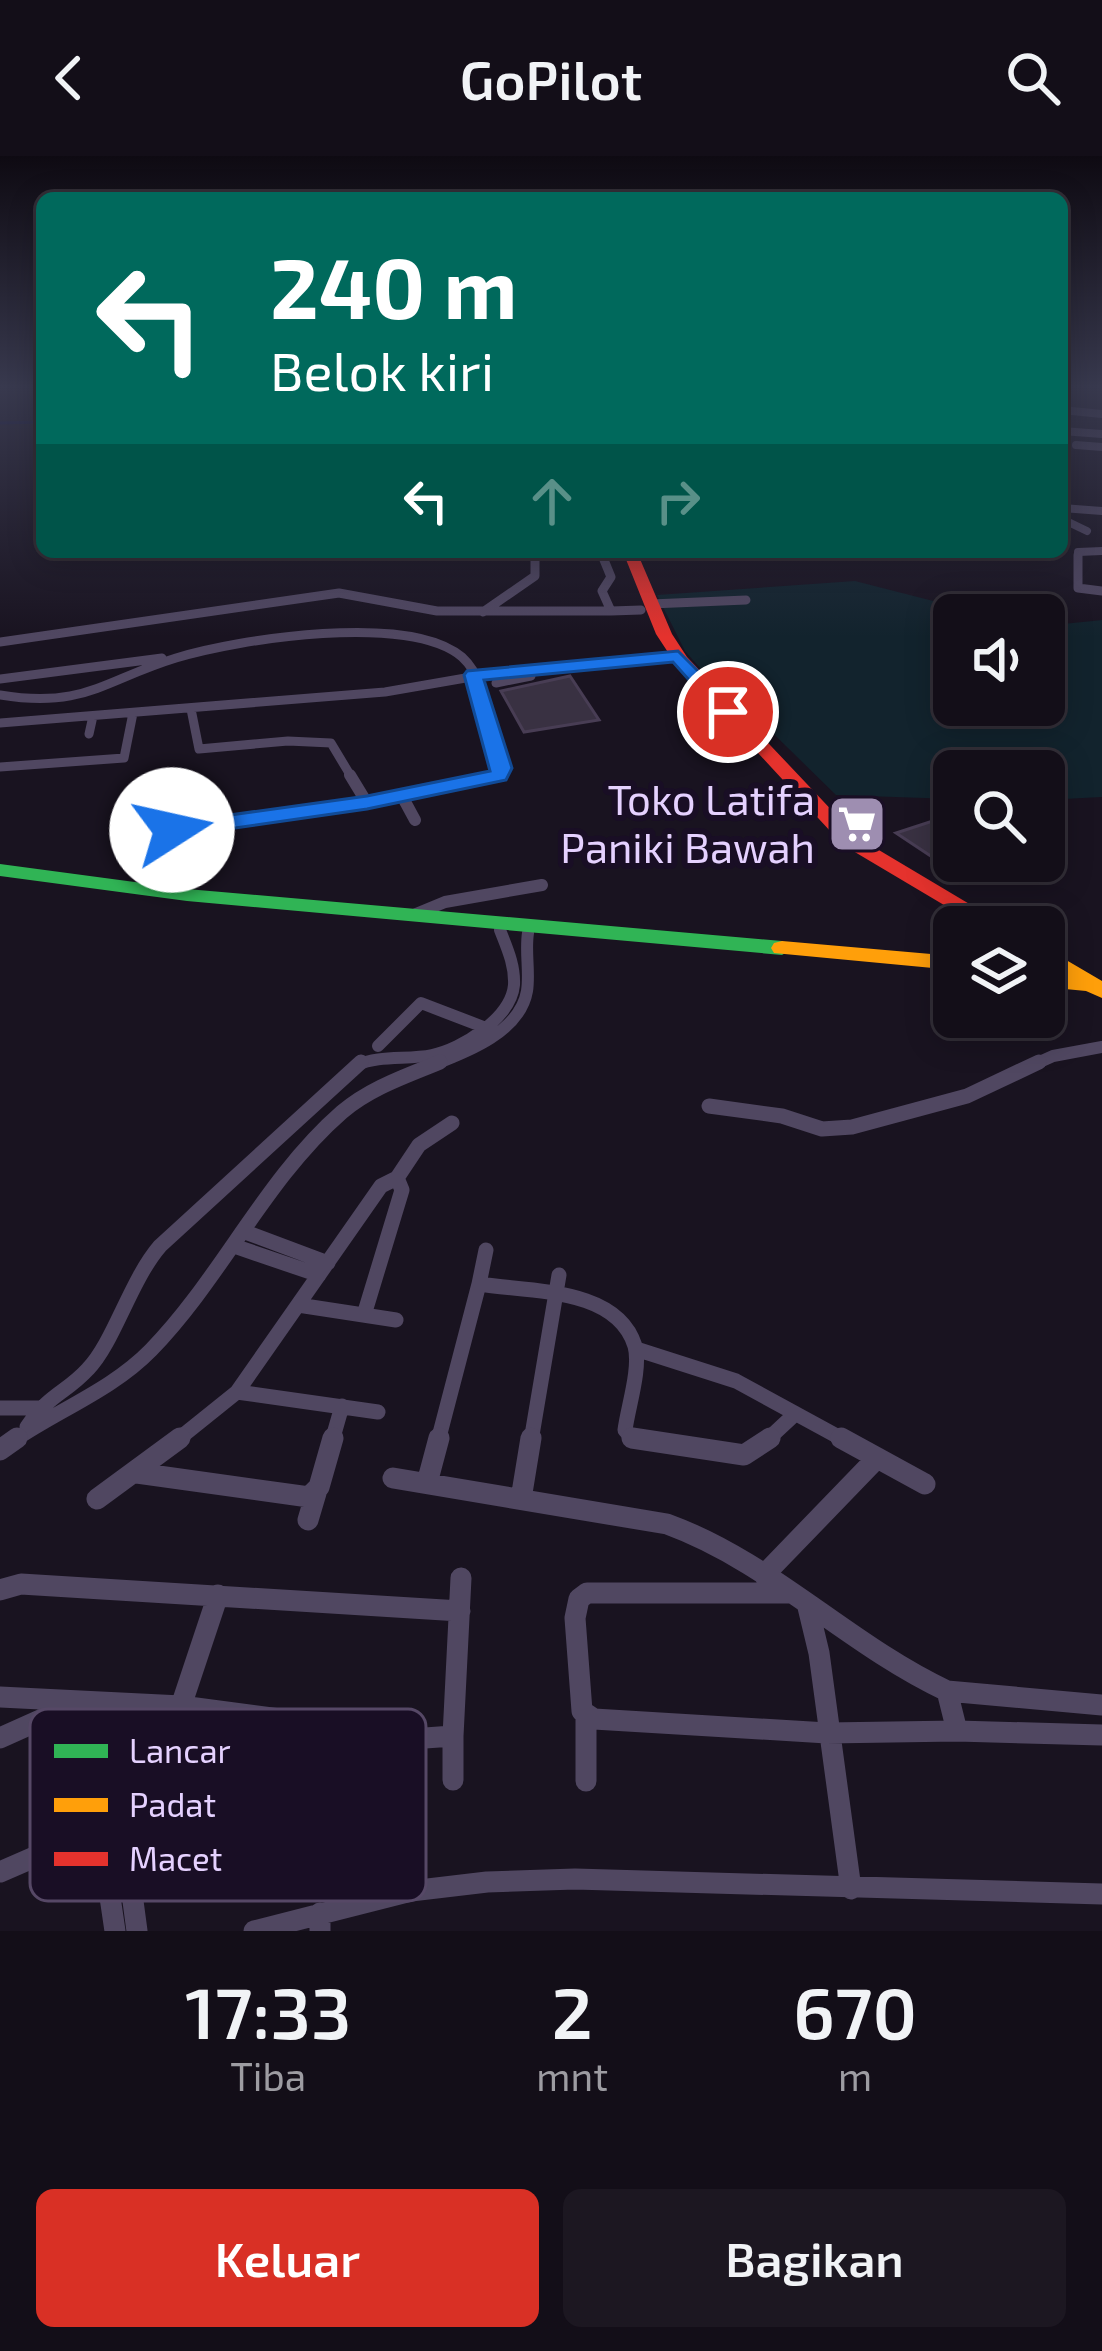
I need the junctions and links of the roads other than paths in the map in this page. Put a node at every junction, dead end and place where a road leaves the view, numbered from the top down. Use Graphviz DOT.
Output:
graph roads {
  1 [pos="1068,508"];
  2 [pos="1102,511"];
  3 [pos="1102,551"];
  4 [pos="535,558"];
  5 [pos="621,562"];
  6 [pos="1102,591"];
  7 [pos="746,600"];
  8 [pos="646,607"];
  9 [pos="611,611"];
  10 [pos="483,612"];
  11 [pos="0,642"];
  12 [pos="185,656"];
  13 [pos="673,659"];
  14 [pos="580,668"];
  15 [pos="475,678"];
  16 [pos="0,679"];
  17 [pos="496,683"];
  18 [pos="0,694"];
  19 [pos="191,709"];
  20 [pos="133,713"];
  21 [pos="93,716"];
  22 [pos="3,723"];
  23 [pos="89,734"];
  24 [pos="0,739"];
  25 [pos="0,767"];
  26 [pos="402,796"];
  27 [pos="367,802"];
  28 [pos="415,820"];
  29 [pos="159,832"];
  30 [pos="0,871"];
  31 [pos="0,882"];
  32 [pos="542,885"];
  33 [pos="936,906"];
  34 [pos="961,906"];
  35 [pos="416,914"];
  36 [pos="500,930"];
  37 [pos="528,933"];
  38 [pos="894,962"];
  39 [pos="933,965"];
  40 [pos="486,1028"];
  41 [pos="378,1046"];
  42 [pos="1102,1047"];
  43 [pos="394,1059"];
  44 [pos="404,1077"];
  45 [pos="709,1106"];
  46 [pos="452,1123"];
  47 [pos="397,1178"];
  48 [pos="239,1239"];
  49 [pos="486,1250"];
  50 [pos="324,1269"];
  51 [pos="560,1275"];
  52 [pos="479,1284"];
  53 [pos="555,1295"];
  54 [pos="298,1305"];
  55 [pos="364,1315"];
  56 [pos="396,1320"];
  57 [pos="636,1349"];
  58 [pos="237,1392"];
  59 [pos="342,1406"];
  60 [pos="0,1408"];
  61 [pos="38,1408"];
  62 [pos="378,1412"];
  63 [pos="795,1414"];
  64 [pos="24,1431"];
  65 [pos="0,1450"];
  66 [pos="877,1458"];
  67 [pos="137,1473"];
  68 [pos="393,1478"];
  69 [pos="427,1483"];
  70 [pos="925,1484"];
  71 [pos="316,1493"];
  72 [pos="521,1498"];
  73 [pos="97,1499"];
  74 [pos="308,1520"];
  75 [pos="764,1575"];
  76 [pos="461,1578"];
  77 [pos="0,1590"];
  78 [pos="218,1595"];
  79 [pos="799,1598"];
  80 [pos="460,1611"];
  81 [pos="947,1691"];
  82 [pos="0,1697"];
  83 [pos="98,1704"];
  84 [pos="1102,1705"];
  85 [pos="181,1706"];
  86 [pos="84,1709"];
  87 [pos="99,1709"];
  88 [pos="204,1709"];
  89 [pos="586,1716"];
  90 [pos="30,1728"];
  91 [pos="957,1731"];
  92 [pos="827,1733"];
  93 [pos="1102,1735"];
  94 [pos="453,1736"];
  95 [pos="0,1738"];
  96 [pos="426,1738"];
  97 [pos="453,1780"];
  98 [pos="586,1781"];
  99 [pos="30,1859"];
  100 [pos="0,1872"];
  101 [pos="850,1888"];
  102 [pos="426,1889"];
  103 [pos="1102,1894"];
  104 [pos="114,1901"];
  105 [pos="130,1901"];
  106 [pos="382,1901"];
  107 [pos="320,1922"];
  108 [pos="115,1931"];
  109 [pos="137,1931"];
  110 [pos="254,1931"];
  1 -- 2 [label="street"];
  3 -- 6 [label="street"];
  4 -- 10 [label="street"];
  5 -- 8 [label="highway"];
  5 -- 9 [label="street"];
  7 -- 8 [label="street"];
  8 -- 9 [label="street"];
  8 -- 13 [label="highway"];
  9 -- 10 [label="street"];
  10 -- 11 [label="street"];
  12 -- 15 [label="street"];
  12 -- 16 [label="street"];
  12 -- 18 [label="street"];
  13 -- 14 [label="street"];
  13 -- 15 [label="street"];
  13 -- 33 [label="highway"];
  13 -- 34 [label="highway"];
  14 -- 15 [label="street"];
  14 -- 17 [label="street"];
  15 -- 19 [label="street"];
  15 -- 26 [label="street"];
  19 -- 20 [label="street"];
  19 -- 27 [label="street"];
  20 -- 21 [label="street"];
  20 -- 25 [label="street"];
  21 -- 22 [label="street"];
  21 -- 23 [label="street"];
  22 -- 24 [label="street"];
  26 -- 27 [label="street"];
  26 -- 28 [label="street"];
  27 -- 29 [label="street"];
  30 -- 35 [label="highway"];
  31 -- 36 [label="highway"];
  32 -- 35 [label="street"];
  35 -- 38 [label="highway"];
  36 -- 37 [label="highway"];
  36 -- 40 [label="street"];
  37 -- 38 [label="highway"];
  37 -- 44 [label="street"];
  38 -- 39 [label="highway"];
  40 -- 41 [label="street"];
  40 -- 43 [label="street"];
  42 -- 45 [label="street"];
  43 -- 44 [label="street"];
  43 -- 61 [label="street"];
  44 -- 48 [label="street"];
  46 -- 47 [label="street"];
  47 -- 50 [label="street"];
  47 -- 55 [label="street"];
  48 -- 50 [label="street"];
  48 -- 64 [label="street"];
  49 -- 52 [label="street"];
  50 -- 54 [label="street"];
  51 -- 53 [label="street"];
  52 -- 53 [label="street"];
  52 -- 69 [label="street"];
  53 -- 57 [label="street"];
  53 -- 72 [label="street"];
  54 -- 55 [label="street"];
  54 -- 58 [label="street"];
  55 -- 56 [label="street"];
  57 -- 63 [label="street"];
  57 -- 63 [label="street"];
  58 -- 59 [label="street"];
  58 -- 67 [label="street"];
  59 -- 62 [label="street"];
  59 -- 71 [label="street"];
  60 -- 61 [label="street"];
  61 -- 64 [label="street"];
  63 -- 66 [label="street"];
  64 -- 65 [label="street"];
  66 -- 70 [label="street"];
  66 -- 75 [label="street"];
  67 -- 71 [label="street"];
  67 -- 73 [label="street"];
  68 -- 69 [label="street"];
  69 -- 72 [label="street"];
  71 -- 74 [label="street"];
  72 -- 75 [label="street"];
  75 -- 79 [label="street"];
  76 -- 80 [label="street"];
  77 -- 78 [label="street"];
  78 -- 80 [label="street"];
  78 -- 85 [label="street"];
  79 -- 81 [label="street"];
  79 -- 89 [label="street"];
  79 -- 92 [label="street"];
  80 -- 94 [label="street"];
  81 -- 84 [label="street"];
  81 -- 91 [label="street"];
  82 -- 83 [label="street"];
  83 -- 85 [label="street"];
  83 -- 86 [label="street"];
  83 -- 87 [label="street"];
  85 -- 88 [label="street"];
  89 -- 92 [label="street"];
  89 -- 98 [label="street"];
  90 -- 95 [label="street"];
  91 -- 92 [label="street"];
  91 -- 93 [label="street"];
  92 -- 101 [label="street"];
  94 -- 96 [label="street"];
  94 -- 97 [label="street"];
  99 -- 100 [label="street"];
  101 -- 102 [label="street"];
  101 -- 103 [label="street"];
  104 -- 108 [label="street"];
  105 -- 109 [label="street"];
  106 -- 107 [label="street"];
  107 -- 110 [label="street"];
}
